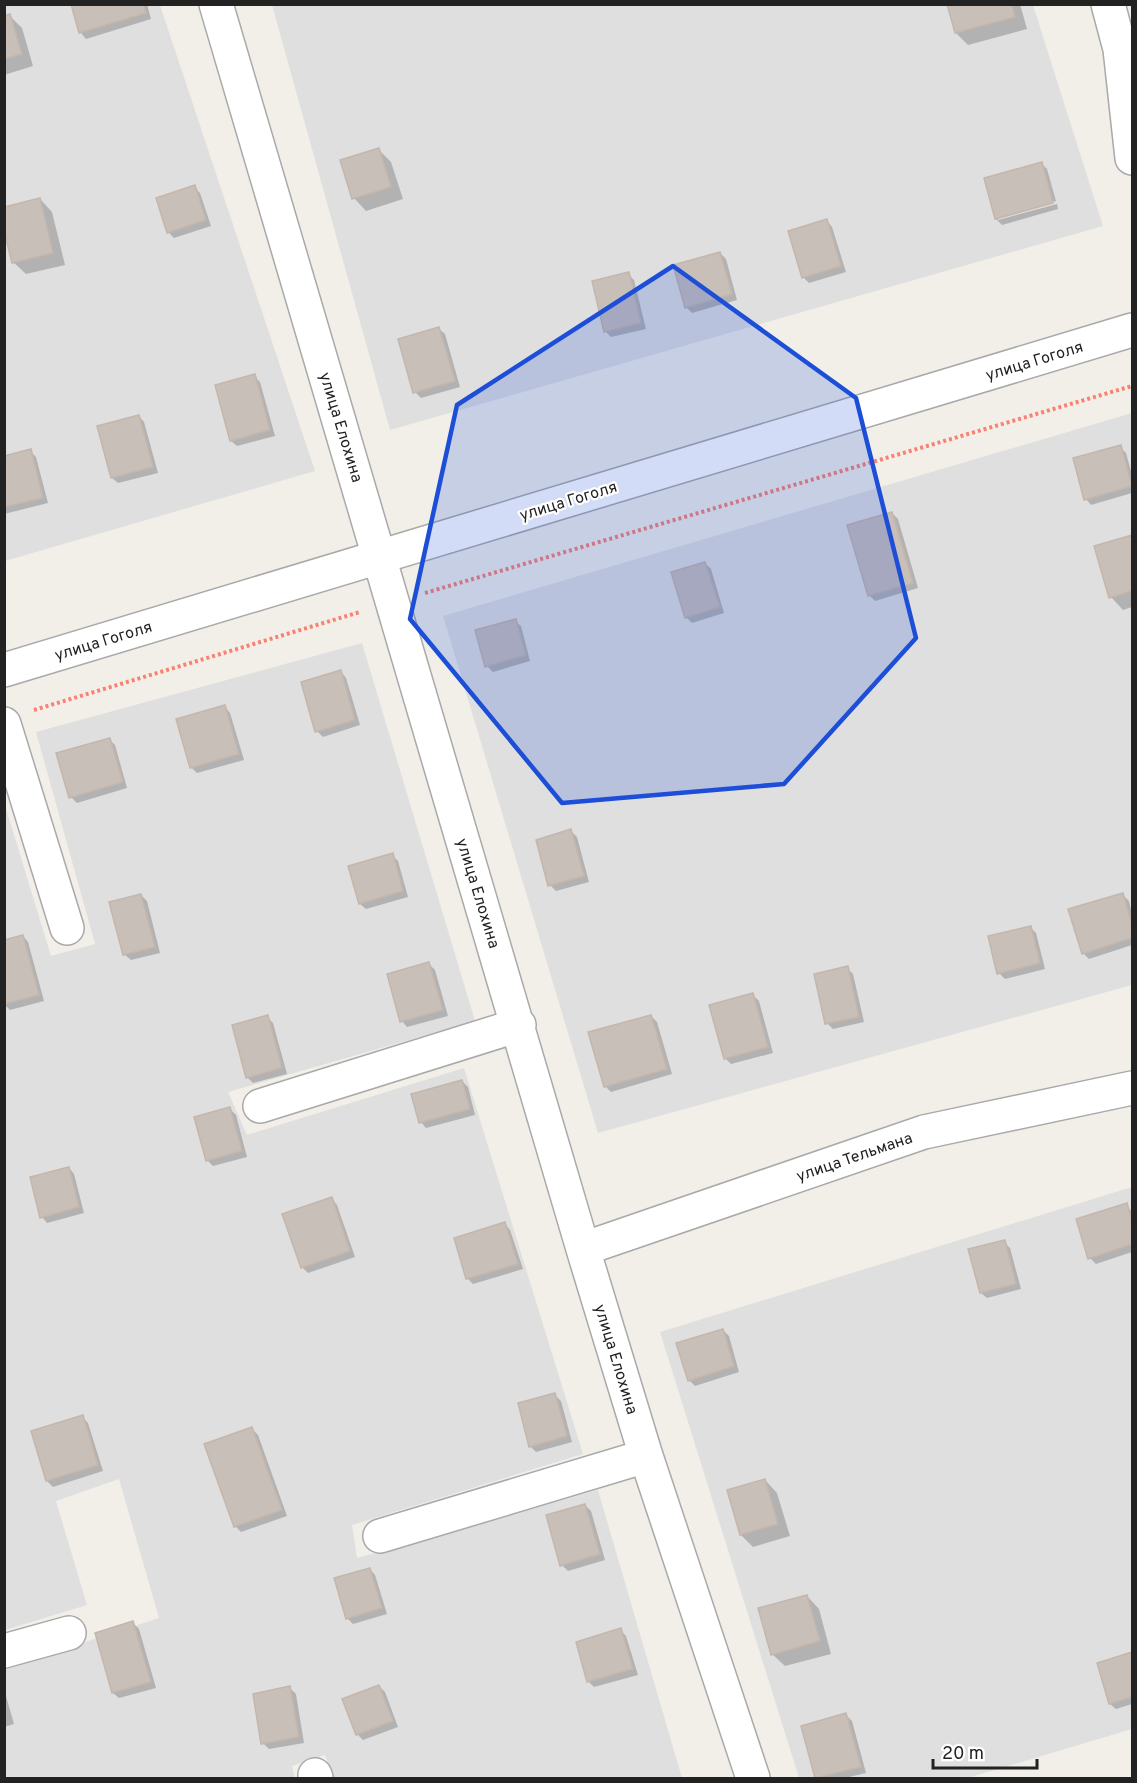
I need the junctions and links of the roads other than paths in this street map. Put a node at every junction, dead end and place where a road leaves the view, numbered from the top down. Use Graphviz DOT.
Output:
graph roads {
  1 [pos="216,4"];
  2 [pos="1108,4"];
  3 [pos="1132,158"];
  4 [pos="1132,330"];
  5 [pos="380,556"];
  6 [pos="4,670"];
  7 [pos="16,718"];
  8 [pos="67,928"];
  9 [pos="519,1025"];
  10 [pos="1132,1088"];
  11 [pos="261,1106"];
  12 [pos="583,1249"];
  13 [pos="646,1456"];
  14 [pos="380,1536"];
  15 [pos="69,1633"];
  16 [pos="4,1651"];
  17 [pos="753,1779"];
  1 -- 5 [label="street, улица Елохина"];
  2 -- 3 [label="street"];
  4 -- 5 [label="street, улица Гоголя"];
  5 -- 6 [label="street, улица Гоголя"];
  5 -- 9 [label="street, улица Елохина"];
  7 -- 8 [label="street"];
  9 -- 11 [label="street"];
  9 -- 12 [label="street, улица Елохина"];
  10 -- 12 [label="street, улица Тельмана"];
  12 -- 13 [label="street, улица Елохина"];
  13 -- 14 [label="street"];
  13 -- 17 [label="street, улица Елохина"];
  15 -- 16 [label="street"];
}
